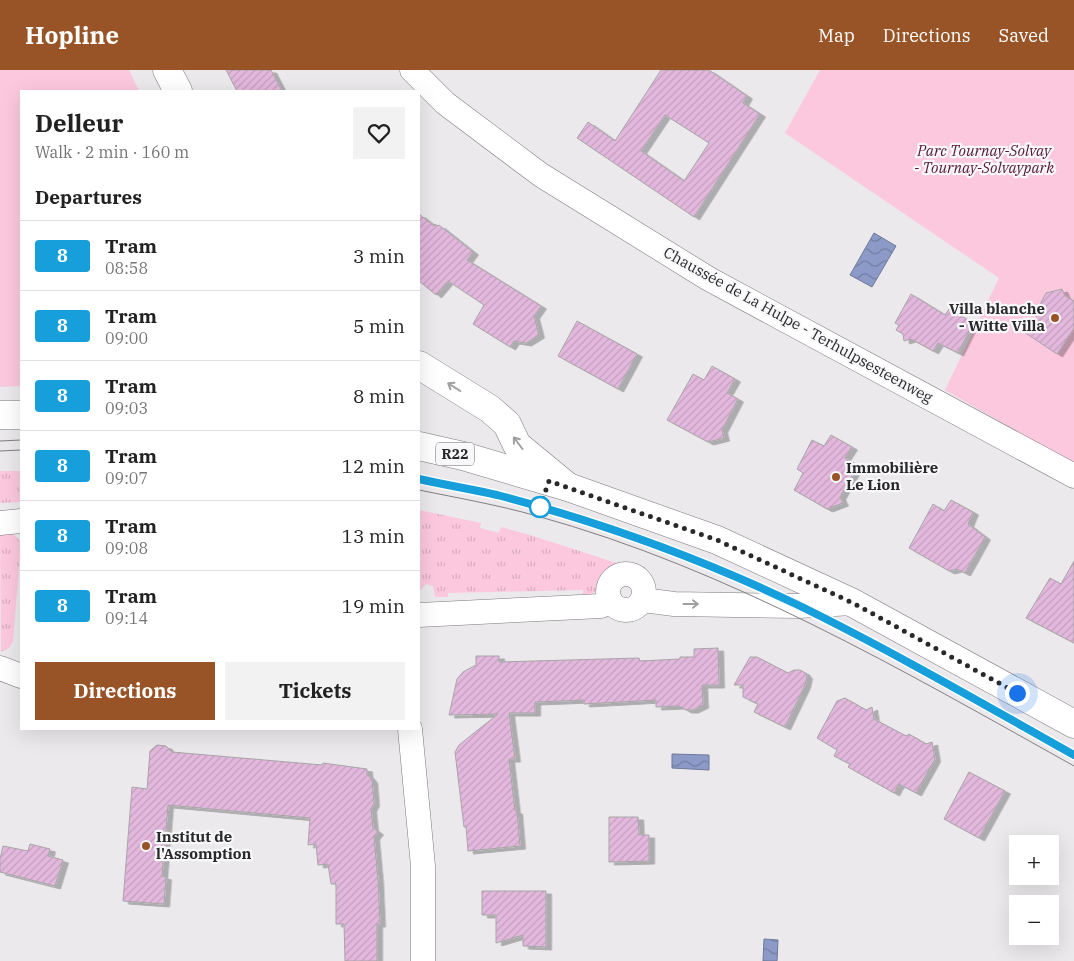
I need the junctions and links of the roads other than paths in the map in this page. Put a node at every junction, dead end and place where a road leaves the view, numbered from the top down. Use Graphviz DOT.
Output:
graph roads {
  1 [pos="167,70"];
  2 [pos="412,70"];
  3 [pos="177,90"];
  4 [pos="420,366"];
  5 [pos="0,415"];
  6 [pos="20,415"];
  7 [pos="420,446"];
  8 [pos="1074,476"];
  9 [pos="568,487"];
  10 [pos="20,521"];
  11 [pos="0,523"];
  12 [pos="853,603"];
  13 [pos="420,615"];
  14 [pos="0,668"];
  15 [pos="20,676"];
  16 [pos="1074,724"];
  17 [pos="410,730"];
  18 [pos="422,961"];
  1 -- 3 [label="main road"];
  2 -- 8 [label="street, Chaussée de La Hulpe - Terhulpsesteenweg"];
  9 -- 4 [label="main road, one-way"];
  5 -- 6 [label="main road"];
  7 -- 9 [label="main road, R22"];
  9 -- 12 [label="main road, R22"];
  10 -- 11 [label="street"];
  13 -- 12 [label="street, one-way"];
  12 -- 16 [label="main road, R22"];
  14 -- 15 [label="street"];
  17 -- 18 [label="street"];
}
